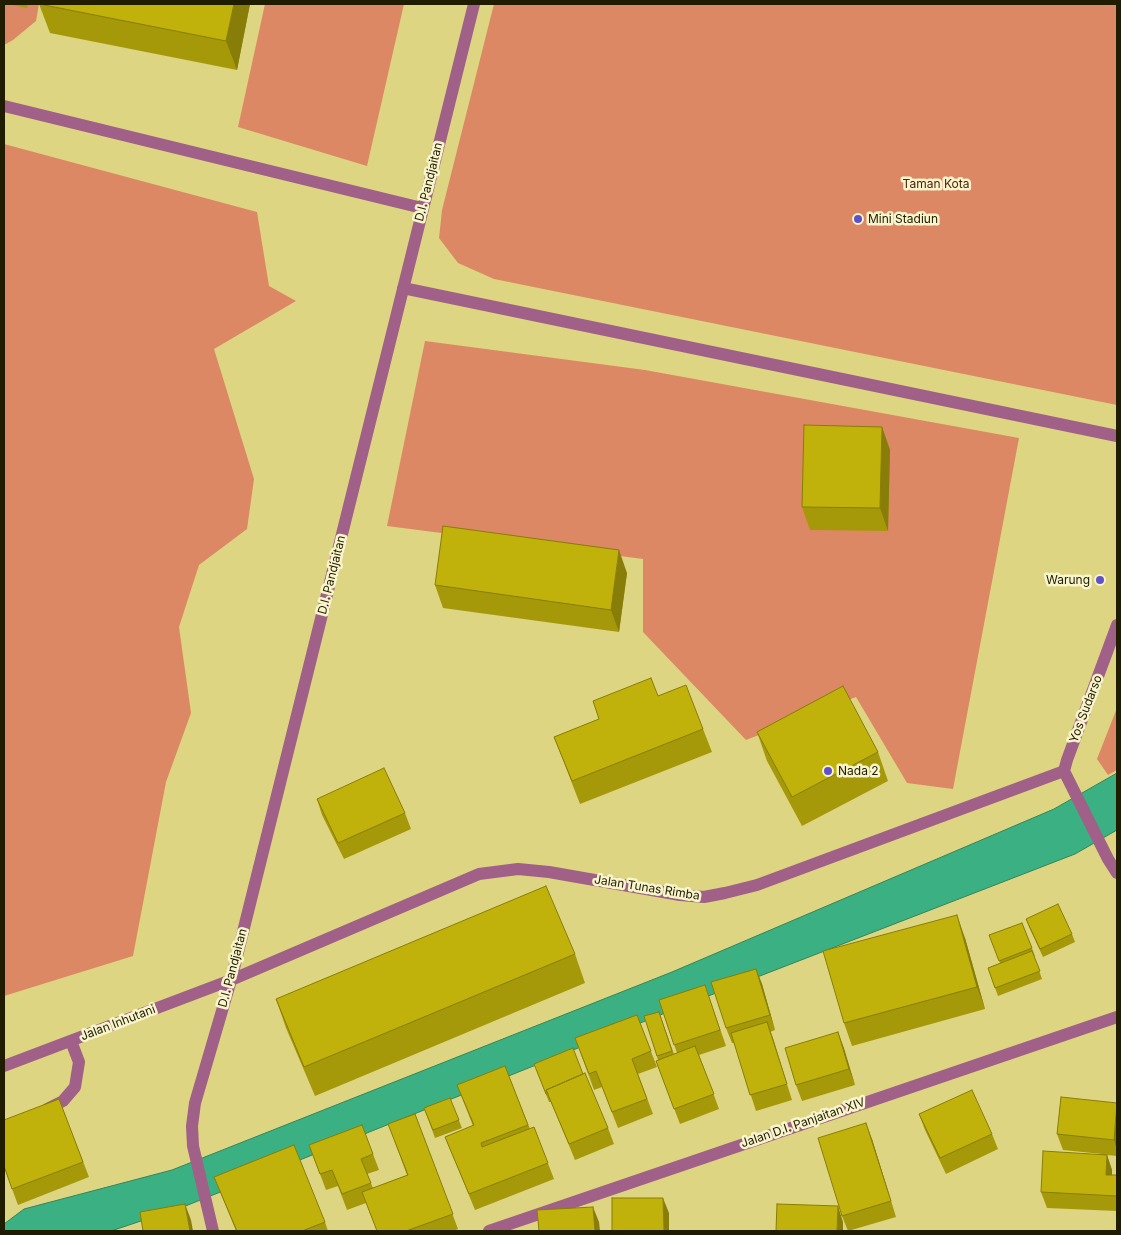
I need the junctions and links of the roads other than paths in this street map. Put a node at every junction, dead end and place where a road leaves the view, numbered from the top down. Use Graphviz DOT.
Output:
graph roads {
  1 [pos="474,4"];
  2 [pos="4,106"];
  3 [pos="422,208"];
  4 [pos="403,288"];
  5 [pos="1117,436"];
  6 [pos="1117,625"];
  7 [pos="1064,771"];
  8 [pos="1117,873"];
  9 [pos="231,980"];
  10 [pos="1117,1017"];
  11 [pos="71,1041"];
  12 [pos="4,1066"];
  13 [pos="39,1112"];
  14 [pos="213,1231"];
  15 [pos="489,1231"];
  1 -- 3 [label="street, D.I. Pandjaitan"];
  2 -- 3 [label="street"];
  3 -- 4 [label="street, D.I. Pandjaitan"];
  4 -- 5 [label="street"];
  4 -- 9 [label="street, D.I. Pandjaitan"];
  6 -- 7 [label="street, Yos Sudarso"];
  7 -- 8 [label="street"];
  7 -- 9 [label="street, Jalan Tunas Rimba"];
  9 -- 11 [label="street, Jalan Inhutani"];
  9 -- 14 [label="street, D.I. Pandjaitan"];
  10 -- 15 [label="street, Jalan D.I. Panjaitan XIV"];
  11 -- 12 [label="street, Jalan Inhutani"];
  11 -- 13 [label="street"];
}
